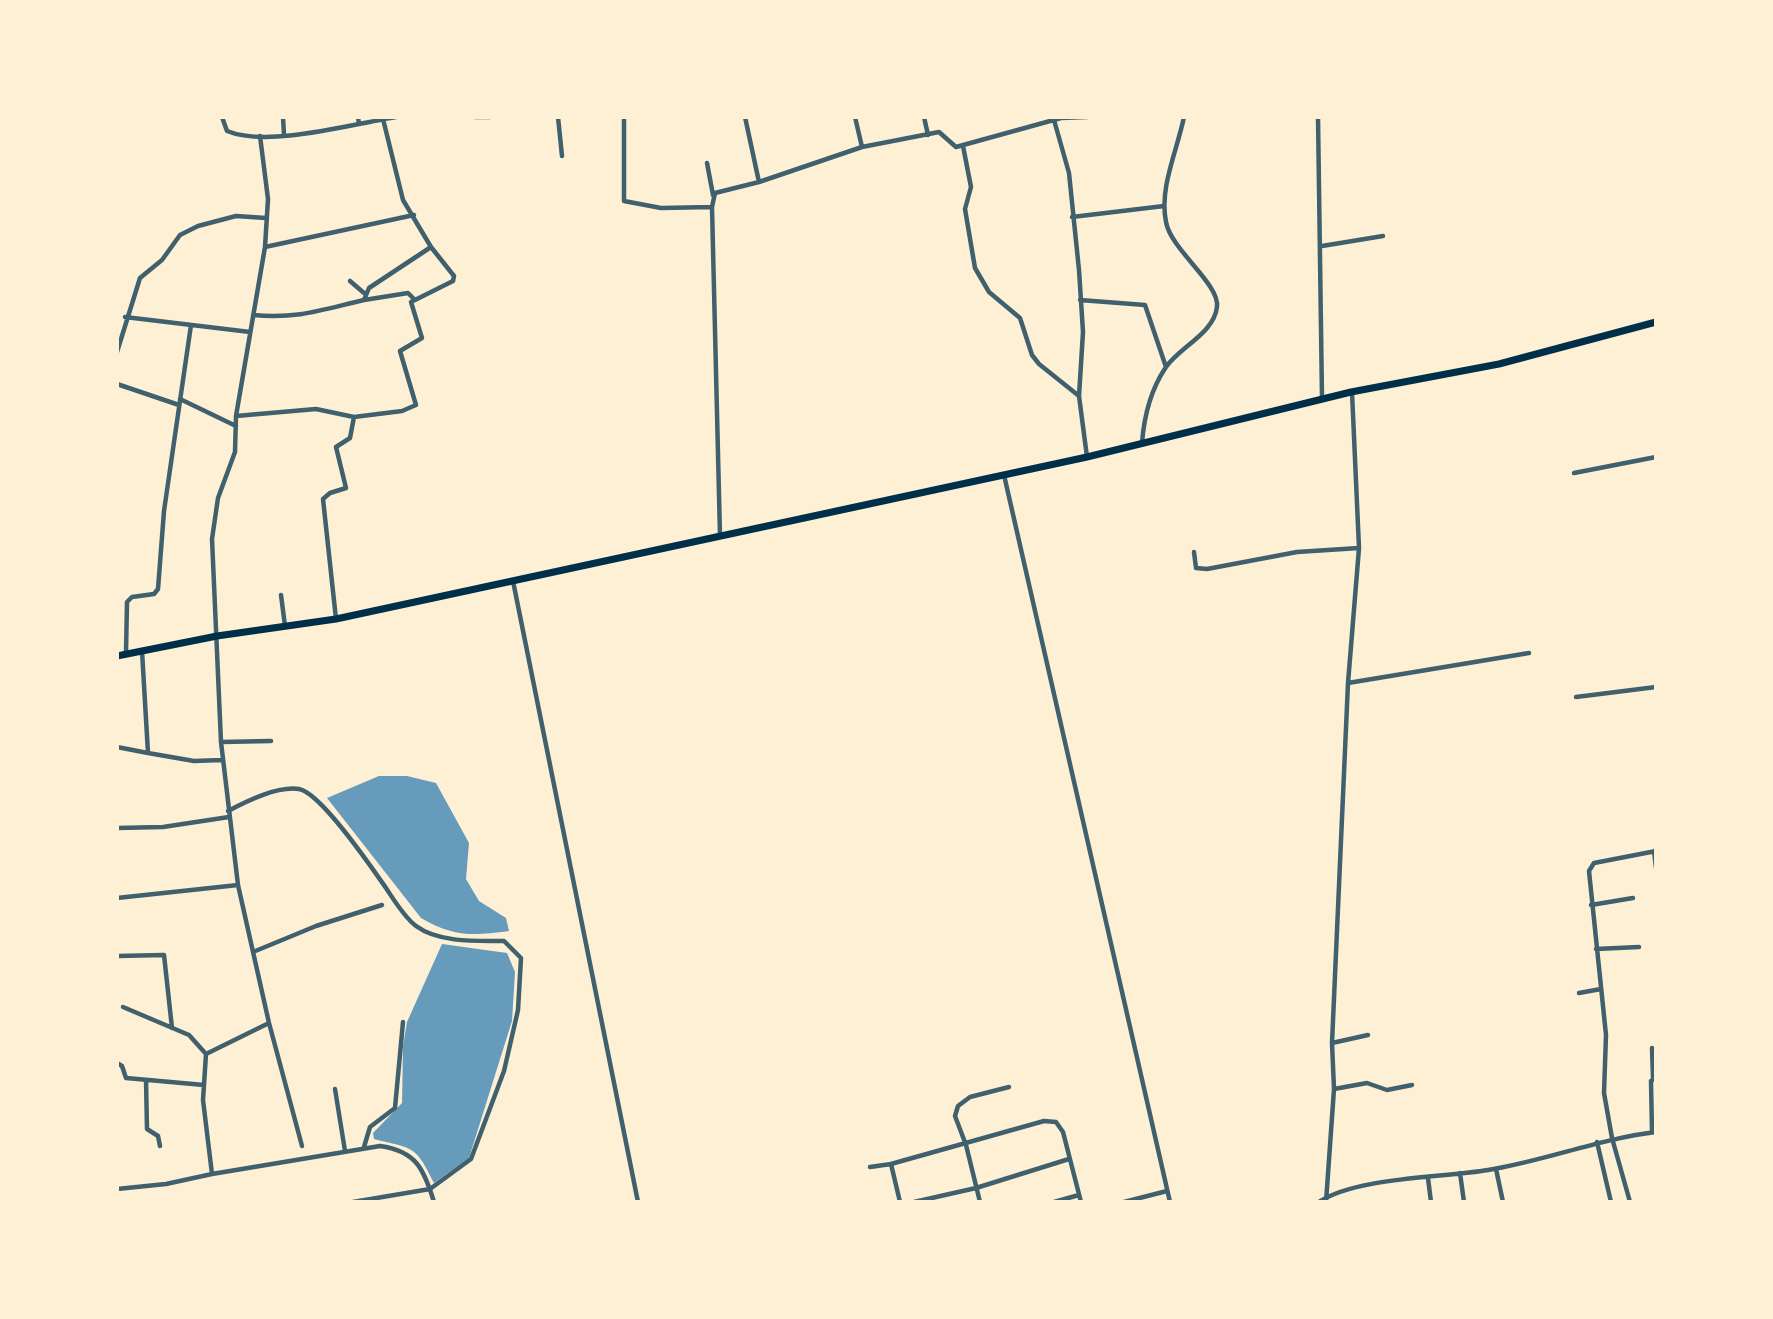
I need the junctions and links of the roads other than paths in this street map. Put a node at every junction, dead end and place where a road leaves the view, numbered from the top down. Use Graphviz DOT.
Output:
graph roads {
  1 [pos="222,117"];
  2 [pos="283,117"];
  3 [pos="358,117"];
  4 [pos="396,117"];
  5 [pos="475,117"];
  6 [pos="558,117"];
  7 [pos="624,117"];
  8 [pos="745,117"];
  9 [pos="855,117"];
  10 [pos="924,117"];
  11 [pos="1087,117"];
  12 [pos="1184,117"];
  13 [pos="1318,117"];
  14 [pos="485,118"];
  15 [pos="383,119"];
  16 [pos="1054,120"];
  17 [pos="359,124"];
  18 [pos="284,135"];
  19 [pos="928,135"];
  20 [pos="260,136"];
  21 [pos="963,146"];
  22 [pos="862,147"];
  23 [pos="562,156"];
  24 [pos="707,163"];
  25 [pos="759,182"];
  26 [pos="713,196"];
  27 [pos="1164,206"];
  28 [pos="712,207"];
  29 [pos="414,215"];
  30 [pos="1072,217"];
  31 [pos="266,218"];
  32 [pos="1383,236"];
  33 [pos="1322,246"];
  34 [pos="264,247"];
  35 [pos="431,247"];
  36 [pos="350,281"];
  37 [pos="364,293"];
  38 [pos="414,299"];
  39 [pos="364,300"];
  40 [pos="1080,300"];
  41 [pos="253,316"];
  42 [pos="125,317"];
  43 [pos="1656,322"];
  44 [pos="191,325"];
  45 [pos="250,332"];
  46 [pos="117,352"];
  47 [pos="1166,367"];
  48 [pos="117,383"];
  49 [pos="1352,392"];
  50 [pos="1079,396"];
  51 [pos="1322,398"];
  52 [pos="180,402"];
  53 [pos="236,416"];
  54 [pos="354,417"];
  55 [pos="236,426"];
  56 [pos="1142,443"];
  57 [pos="1087,457"];
  58 [pos="1656,457"];
  59 [pos="1574,472"];
  60 [pos="1004,474"];
  61 [pos="720,536"];
  62 [pos="1359,548"];
  63 [pos="1194,552"];
  64 [pos="512,580"];
  65 [pos="281,595"];
  66 [pos="335,619"];
  67 [pos="285,626"];
  68 [pos="217,636"];
  69 [pos="142,651"];
  70 [pos="1529,653"];
  71 [pos="126,654"];
  72 [pos="117,656"];
  73 [pos="1348,683"];
  74 [pos="1656,687"];
  75 [pos="1576,697"];
  76 [pos="271,741"];
  77 [pos="220,742"];
  78 [pos="117,747"];
  79 [pos="148,753"];
  80 [pos="222,760"];
  81 [pos="228,814"];
  82 [pos="117,828"];
  83 [pos="1655,851"];
  84 [pos="1656,869"];
  85 [pos="238,885"];
  86 [pos="117,898"];
  87 [pos="1633,898"];
  88 [pos="382,905"];
  89 [pos="1591,905"];
  90 [pos="1639,947"];
  91 [pos="1596,949"];
  92 [pos="253,951"];
  93 [pos="117,956"];
  94 [pos="1601,989"];
  95 [pos="1579,993"];
  96 [pos="123,1007"];
  97 [pos="403,1022"];
  98 [pos="269,1023"];
  99 [pos="172,1028"];
  100 [pos="1368,1035"];
  101 [pos="1332,1043"];
  102 [pos="1652,1048"];
  103 [pos="205,1054"];
  104 [pos="117,1063"];
  105 [pos="1654,1078"];
  106 [pos="146,1080"];
  107 [pos="204,1084"];
  108 [pos="1412,1085"];
  109 [pos="1009,1087"];
  110 [pos="1334,1089"];
  111 [pos="335,1090"];
  112 [pos="1654,1132"];
  113 [pos="1612,1138"];
  114 [pos="1597,1142"];
  115 [pos="966,1145"];
  116 [pos="160,1146"];
  117 [pos="302,1146"];
  118 [pos="364,1147"];
  119 [pos="345,1151"];
  120 [pos="1069,1159"];
  121 [pos="891,1164"];
  122 [pos="870,1167"];
  123 [pos="1496,1168"];
  124 [pos="1460,1173"];
  125 [pos="212,1174"];
  126 [pos="1428,1178"];
  127 [pos="976,1188"];
  128 [pos="117,1189"];
  129 [pos="430,1189"];
  130 [pos="1167,1191"];
  131 [pos="1079,1195"];
  132 [pos="1326,1199"];
  133 [pos="353,1202"];
  134 [pos="434,1202"];
  135 [pos="638,1202"];
  136 [pos="900,1202"];
  137 [pos="914,1202"];
  138 [pos="980,1202"];
  139 [pos="1054,1202"];
  140 [pos="1081,1202"];
  141 [pos="1124,1202"];
  142 [pos="1170,1202"];
  143 [pos="1319,1202"];
  144 [pos="1431,1202"];
  145 [pos="1464,1202"];
  146 [pos="1503,1202"];
  147 [pos="1611,1202"];
  148 [pos="1630,1202"];
  1 -- 20 [label="street"];
  2 -- 18 [label="street"];
  3 -- 17 [label="street"];
  4 -- 15 [label="street"];
  5 -- 14 [label="street"];
  6 -- 23 [label="street"];
  7 -- 28 [label="street"];
  8 -- 25 [label="street"];
  9 -- 22 [label="street"];
  10 -- 19 [label="street"];
  11 -- 16 [label="street"];
  12 -- 27 [label="street"];
  13 -- 33 [label="street"];
  15 -- 17 [label="street"];
  15 -- 29 [label="street"];
  16 -- 21 [label="street"];
  16 -- 30 [label="street"];
  17 -- 18 [label="street"];
  18 -- 20 [label="street"];
  19 -- 21 [label="street"];
  19 -- 22 [label="street"];
  20 -- 31 [label="street"];
  21 -- 50 [label="street"];
  22 -- 25 [label="street"];
  24 -- 26 [label="street"];
  25 -- 26 [label="street"];
  26 -- 28 [label="street"];
  27 -- 30 [label="street"];
  27 -- 47 [label="street"];
  28 -- 61 [label="street"];
  29 -- 34 [label="street"];
  29 -- 35 [label="street"];
  30 -- 40 [label="street"];
  31 -- 34 [label="street"];
  31 -- 42 [label="street"];
  32 -- 33 [label="street"];
  33 -- 51 [label="street"];
  34 -- 41 [label="street"];
  35 -- 37 [label="street"];
  35 -- 38 [label="street"];
  36 -- 37 [label="street"];
  37 -- 39 [label="street"];
  38 -- 39 [label="street"];
  38 -- 54 [label="street"];
  39 -- 41 [label="street"];
  40 -- 47 [label="street"];
  40 -- 50 [label="street"];
  41 -- 45 [label="street"];
  42 -- 44 [label="street"];
  42 -- 46 [label="street"];
  43 -- 49 [label="main road"];
  44 -- 45 [label="street"];
  44 -- 52 [label="street"];
  45 -- 53 [label="street"];
  47 -- 56 [label="street"];
  48 -- 52 [label="street"];
  49 -- 51 [label="main road"];
  49 -- 62 [label="street"];
  50 -- 57 [label="street"];
  51 -- 56 [label="main road"];
  52 -- 55 [label="street"];
  52 -- 71 [label="street"];
  53 -- 54 [label="street"];
  53 -- 55 [label="street"];
  54 -- 66 [label="street"];
  55 -- 68 [label="street"];
  56 -- 57 [label="main road"];
  57 -- 60 [label="main road"];
  58 -- 59 [label="street"];
  60 -- 61 [label="main road"];
  60 -- 130 [label="street"];
  61 -- 64 [label="main road"];
  62 -- 63 [label="street"];
  62 -- 73 [label="street"];
  64 -- 66 [label="main road"];
  64 -- 135 [label="street"];
  65 -- 67 [label="street"];
  66 -- 67 [label="main road"];
  67 -- 68 [label="main road"];
  68 -- 69 [label="main road"];
  68 -- 77 [label="street"];
  69 -- 71 [label="main road"];
  69 -- 79 [label="street"];
  70 -- 73 [label="street"];
  71 -- 72 [label="main road"];
  73 -- 101 [label="street"];
  74 -- 75 [label="street"];
  76 -- 77 [label="street"];
  77 -- 80 [label="street"];
  78 -- 79 [label="street"];
  79 -- 80 [label="street"];
  80 -- 81 [label="street"];
  81 -- 82 [label="street"];
  81 -- 85 [label="street"];
  81 -- 129 [label="street"];
  83 -- 84 [label="street"];
  83 -- 89 [label="street"];
  85 -- 86 [label="street"];
  85 -- 92 [label="street"];
  87 -- 89 [label="street"];
  88 -- 92 [label="street"];
  89 -- 91 [label="street"];
  90 -- 91 [label="street"];
  91 -- 94 [label="street"];
  92 -- 98 [label="street"];
  93 -- 99 [label="street"];
  94 -- 95 [label="street"];
  94 -- 113 [label="street"];
  96 -- 99 [label="street"];
  97 -- 118 [label="street"];
  98 -- 103 [label="street"];
  98 -- 117 [label="street"];
  99 -- 103 [label="street"];
  100 -- 101 [label="street"];
  101 -- 110 [label="street"];
  102 -- 105 [label="street"];
  103 -- 107 [label="street"];
  104 -- 106 [label="street"];
  105 -- 112 [label="street"];
  106 -- 107 [label="street"];
  106 -- 116 [label="street"];
  107 -- 125 [label="street"];
  108 -- 110 [label="street"];
  109 -- 115 [label="street"];
  110 -- 132 [label="street"];
  111 -- 119 [label="street"];
  112 -- 113 [label="street"];
  113 -- 114 [label="street"];
  113 -- 148 [label="street"];
  114 -- 123 [label="street"];
  114 -- 147 [label="street"];
  115 -- 120 [label="street"];
  115 -- 121 [label="street"];
  115 -- 127 [label="street"];
  118 -- 119 [label="street"];
  118 -- 129 [label="street"];
  119 -- 125 [label="street"];
  120 -- 127 [label="street"];
  120 -- 131 [label="street"];
  121 -- 122 [label="street"];
  121 -- 136 [label="street"];
  123 -- 124 [label="street"];
  123 -- 146 [label="street"];
  124 -- 126 [label="street"];
  124 -- 145 [label="street"];
  125 -- 128 [label="street"];
  126 -- 132 [label="street"];
  126 -- 144 [label="street"];
  127 -- 137 [label="street"];
  127 -- 138 [label="street"];
  129 -- 133 [label="street"];
  129 -- 134 [label="street"];
  130 -- 141 [label="street"];
  130 -- 142 [label="street"];
  131 -- 139 [label="street"];
  131 -- 140 [label="street"];
  132 -- 143 [label="street"];
}
